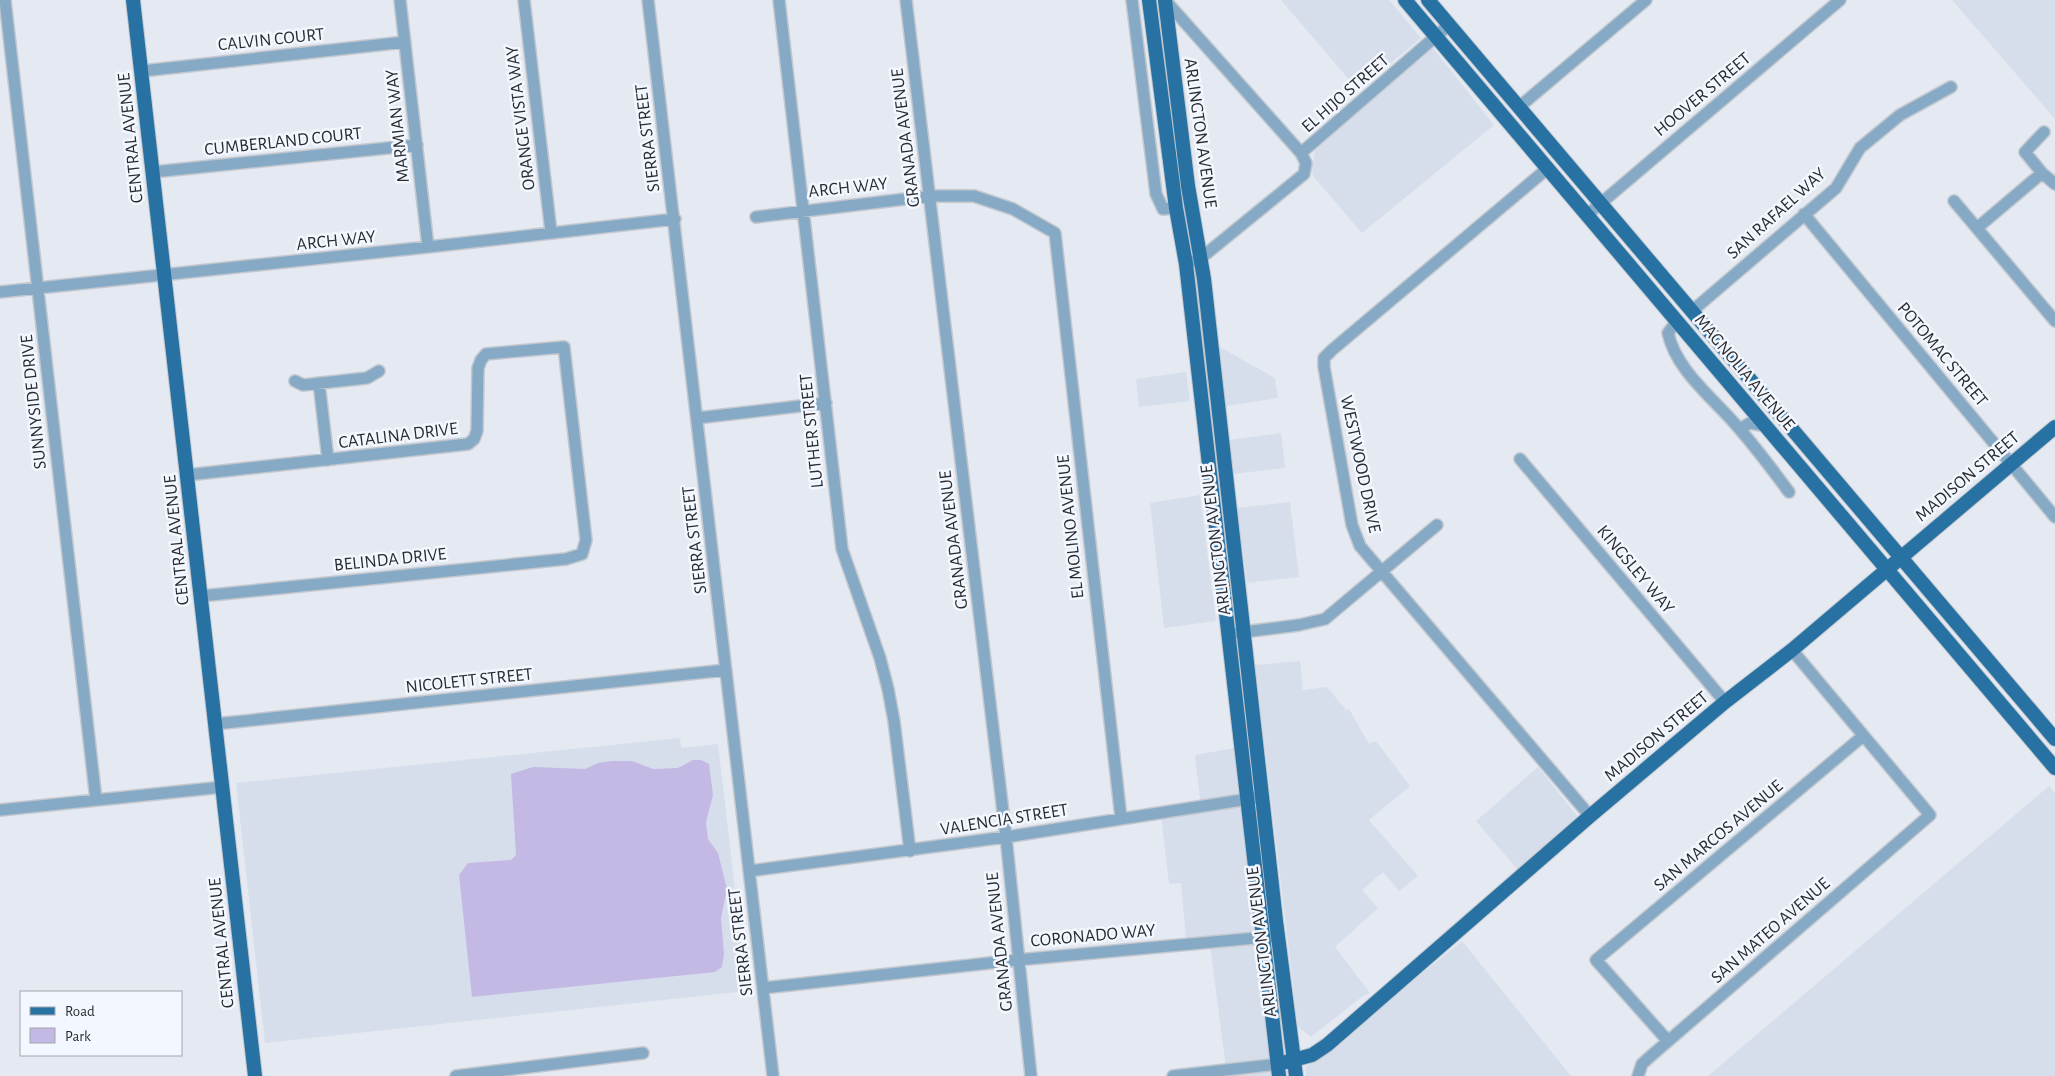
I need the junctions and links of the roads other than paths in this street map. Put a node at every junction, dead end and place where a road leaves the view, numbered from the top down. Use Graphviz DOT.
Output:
graph roads {
  1 [pos="6,0"];
  2 [pos="134,0"];
  3 [pos="400,0"];
  4 [pos="524,0"];
  5 [pos="648,0"];
  6 [pos="779,0"];
  7 [pos="906,0"];
  8 [pos="1132,0"];
  9 [pos="1149,0"];
  10 [pos="1165,0"];
  11 [pos="1405,0"];
  12 [pos="1428,0"];
  13 [pos="1646,0"];
  14 [pos="1840,0"];
  15 [pos="1449,24"];
  16 [pos="1437,36"];
  17 [pos="405,42"];
  18 [pos="1154,44"];
  19 [pos="1138,46"];
  20 [pos="142,71"];
  21 [pos="1951,87"];
  22 [pos="1519,107"];
  23 [pos="2044,132"];
  24 [pos="417,145"];
  25 [pos="1302,153"];
  26 [pos="1548,168"];
  27 [pos="153,172"];
  28 [pos="2042,173"];
  29 [pos="2055,184"];
  30 [pos="930,196"];
  31 [pos="1954,201"];
  32 [pos="1600,203"];
  33 [pos="1176,208"];
  34 [pos="804,210"];
  35 [pos="1804,214"];
  36 [pos="1587,215"];
  37 [pos="756,217"];
  38 [pos="675,219"];
  39 [pos="1977,228"];
  40 [pos="551,232"];
  41 [pos="1055,233"];
  42 [pos="428,247"];
  43 [pos="1201,258"];
  44 [pos="1186,264"];
  45 [pos="165,275"];
  46 [pos="38,287"];
  47 [pos="0,292"];
  48 [pos="1692,310"];
  49 [pos="1677,321"];
  50 [pos="2055,321"];
  51 [pos="379,371"];
  52 [pos="295,381"];
  53 [pos="319,383"];
  54 [pos="826,403"];
  55 [pos="697,418"];
  56 [pos="1766,426"];
  57 [pos="2055,427"];
  58 [pos="1740,429"];
  59 [pos="1520,459"];
  60 [pos="328,460"];
  61 [pos="2011,464"];
  62 [pos="187,475"];
  63 [pos="1790,492"];
  64 [pos="2055,517"];
  65 [pos="1437,526"];
  66 [pos="582,554"];
  67 [pos="1900,557"];
  68 [pos="1887,568"];
  69 [pos="1380,572"];
  70 [pos="201,596"];
  71 [pos="1245,632"];
  72 [pos="1229,634"];
  73 [pos="1792,650"];
  74 [pos="726,670"];
  75 [pos="1726,702"];
  76 [pos="215,724"];
  77 [pos="1863,736"];
  78 [pos="2055,739"];
  79 [pos="2055,768"];
  80 [pos="222,787"];
  81 [pos="1264,798"];
  82 [pos="1247,799"];
  83 [pos="96,800"];
  84 [pos="0,810"];
  85 [pos="1590,816"];
  86 [pos="1121,818"];
  87 [pos="1006,837"];
  88 [pos="910,851"];
  89 [pos="749,871"];
  90 [pos="1271,936"];
  91 [pos="1017,960"];
  92 [pos="763,988"];
  93 [pos="1668,1041"];
  94 [pos="643,1053"];
  95 [pos="1294,1060"];
  96 [pos="1279,1070"];
  97 [pos="502,1073"];
  98 [pos="255,1076"];
  99 [pos="456,1076"];
  100 [pos="773,1076"];
  101 [pos="1031,1076"];
  102 [pos="1172,1076"];
  103 [pos="1296,1076"];
  104 [pos="1638,1076"];
  1 -- 46 [label="street, SUNNYSIDE DRIVE"];
  2 -- 20 [label="main road, CENTRAL AVENUE"];
  3 -- 17 [label="street, MARMIAN WAY"];
  4 -- 40 [label="street, ORANGE VISTA WAY"];
  5 -- 38 [label="street, SIERRA STREET"];
  6 -- 34 [label="street, LUTHER STREET"];
  7 -- 30 [label="street, GRANADA AVENUE"];
  8 -- 19 [label="street"];
  9 -- 18 [label="main road, ARLINGTON AVENUE"];
  10 -- 25 [label="street"];
  10 -- 43 [label="main road, ARLINGTON AVENUE"];
  11 -- 16 [label="main road, MAGNOLIA AVENUE"];
  12 -- 15 [label="main road, MAGNOLIA AVENUE"];
  13 -- 22 [label="street"];
  14 -- 32 [label="street, HOOVER STREET"];
  15 -- 16 [label="street, EL HIJO STREET"];
  15 -- 22 [label="main road, MAGNOLIA AVENUE"];
  16 -- 25 [label="street, EL HIJO STREET"];
  16 -- 26 [label="main road, MAGNOLIA AVENUE"];
  17 -- 20 [label="street, CALVIN COURT"];
  17 -- 24 [label="street, MARMIAN WAY"];
  18 -- 19 [label="street"];
  18 -- 33 [label="main road, ARLINGTON AVENUE"];
  19 -- 33 [label="street"];
  20 -- 27 [label="main road, CENTRAL AVENUE"];
  21 -- 35 [label="street, SAN RAFAEL WAY"];
  22 -- 32 [label="main road, MAGNOLIA AVENUE"];
  23 -- 28 [label="street"];
  24 -- 27 [label="street, CUMBERLAND COURT"];
  24 -- 42 [label="street, MARMIAN WAY"];
  25 -- 43 [label="street, EL HIJO STREET"];
  26 -- 36 [label="main road, MAGNOLIA AVENUE"];
  26 -- 69 [label="street, WESTWOOD DRIVE"];
  27 -- 45 [label="main road, CENTRAL AVENUE"];
  28 -- 29 [label="street"];
  28 -- 39 [label="street"];
  30 -- 34 [label="street, ARCH WAY"];
  30 -- 41 [label="street, ARCH WAY"];
  30 -- 87 [label="street, GRANADA AVENUE"];
  31 -- 39 [label="street"];
  32 -- 36 [label="street, HOOVER STREET"];
  32 -- 48 [label="main road, MAGNOLIA AVENUE"];
  33 -- 44 [label="main road, ARLINGTON AVENUE"];
  34 -- 37 [label="street, ARCH WAY"];
  34 -- 54 [label="street, LUTHER STREET"];
  35 -- 48 [label="street, SAN RAFAEL WAY"];
  35 -- 61 [label="street, POTOMAC STREET"];
  36 -- 49 [label="main road, MAGNOLIA AVENUE"];
  38 -- 40 [label="street, ARCH WAY"];
  38 -- 55 [label="street, SIERRA STREET"];
  39 -- 50 [label="street"];
  40 -- 42 [label="street, ARCH WAY"];
  41 -- 86 [label="street, EL MOLINO AVENUE"];
  42 -- 45 [label="street, ARCH WAY"];
  43 -- 44 [label="street, EL HIJO STREET"];
  43 -- 71 [label="main road, ARLINGTON AVENUE"];
  44 -- 72 [label="main road, ARLINGTON AVENUE"];
  45 -- 46 [label="street, ARCH WAY"];
  45 -- 62 [label="main road, CENTRAL AVENUE"];
  46 -- 47 [label="street, ARCH WAY"];
  46 -- 83 [label="street, SUNNYSIDE DRIVE"];
  48 -- 67 [label="main road, MAGNOLIA AVENUE"];
  49 -- 56 [label="main road, MAGNOLIA AVENUE"];
  49 -- 58 [label="street"];
  51 -- 53 [label="street"];
  52 -- 53 [label="street"];
  53 -- 60 [label="street"];
  54 -- 55 [label="street"];
  54 -- 88 [label="street, LUTHER STREET"];
  55 -- 74 [label="street, SIERRA STREET"];
  56 -- 58 [label="street"];
  56 -- 68 [label="main road, MAGNOLIA AVENUE"];
  57 -- 61 [label="main road, MADISON STREET"];
  58 -- 63 [label="street"];
  59 -- 75 [label="street, KINGSLEY WAY"];
  60 -- 62 [label="street, CATALINA DRIVE"];
  60 -- 66 [label="street, CATALINA DRIVE"];
  61 -- 64 [label="street, POTOMAC STREET"];
  61 -- 67 [label="main road, MADISON STREET"];
  62 -- 70 [label="main road, CENTRAL AVENUE"];
  65 -- 69 [label="street"];
  66 -- 70 [label="street, BELINDA DRIVE"];
  67 -- 68 [label="main road, MADISON STREET"];
  67 -- 78 [label="main road, MAGNOLIA AVENUE"];
  68 -- 73 [label="main road, MADISON STREET"];
  68 -- 79 [label="main road, MAGNOLIA AVENUE"];
  69 -- 71 [label="street"];
  69 -- 85 [label="street, WESTWOOD DRIVE"];
  70 -- 76 [label="main road, CENTRAL AVENUE"];
  71 -- 72 [label="street"];
  71 -- 81 [label="main road, ARLINGTON AVENUE"];
  72 -- 82 [label="main road, ARLINGTON AVENUE"];
  73 -- 75 [label="main road, MADISON STREET"];
  73 -- 77 [label="street"];
  74 -- 76 [label="street, NICOLETT STREET"];
  74 -- 89 [label="street, SIERRA STREET"];
  75 -- 85 [label="main road, MADISON STREET"];
  76 -- 80 [label="main road, CENTRAL AVENUE"];
  77 -- 93 [label="street, SAN MATEO AVENUE"];
  77 -- 93 [label="street, SAN MARCOS AVENUE"];
  80 -- 83 [label="street"];
  80 -- 98 [label="main road, CENTRAL AVENUE"];
  81 -- 82 [label="street, VALENCIA STREET"];
  81 -- 90 [label="main road, ARLINGTON AVENUE"];
  82 -- 86 [label="street, VALENCIA STREET"];
  82 -- 90 [label="main road, ARLINGTON AVENUE"];
  83 -- 84 [label="street"];
  85 -- 95 [label="main road, MADISON STREET"];
  86 -- 87 [label="street, VALENCIA STREET"];
  87 -- 88 [label="street, VALENCIA STREET"];
  87 -- 91 [label="street, GRANADA AVENUE"];
  88 -- 89 [label="street, VALENCIA STREET"];
  89 -- 92 [label="street, SIERRA STREET"];
  90 -- 91 [label="street, CORONADO WAY"];
  90 -- 95 [label="main road, ARLINGTON AVENUE"];
  90 -- 96 [label="main road, ARLINGTON AVENUE"];
  91 -- 92 [label="street, CORONADO WAY"];
  91 -- 101 [label="street, GRANADA AVENUE"];
  92 -- 100 [label="street, SIERRA STREET"];
  93 -- 104 [label="street, SAN MATEO AVENUE"];
  94 -- 97 [label="street"];
  95 -- 96 [label="main road, MADISON STREET"];
  95 -- 103 [label="main road, ARLINGTON AVENUE"];
  96 -- 102 [label="street"];
  97 -- 99 [label="street"];
}
